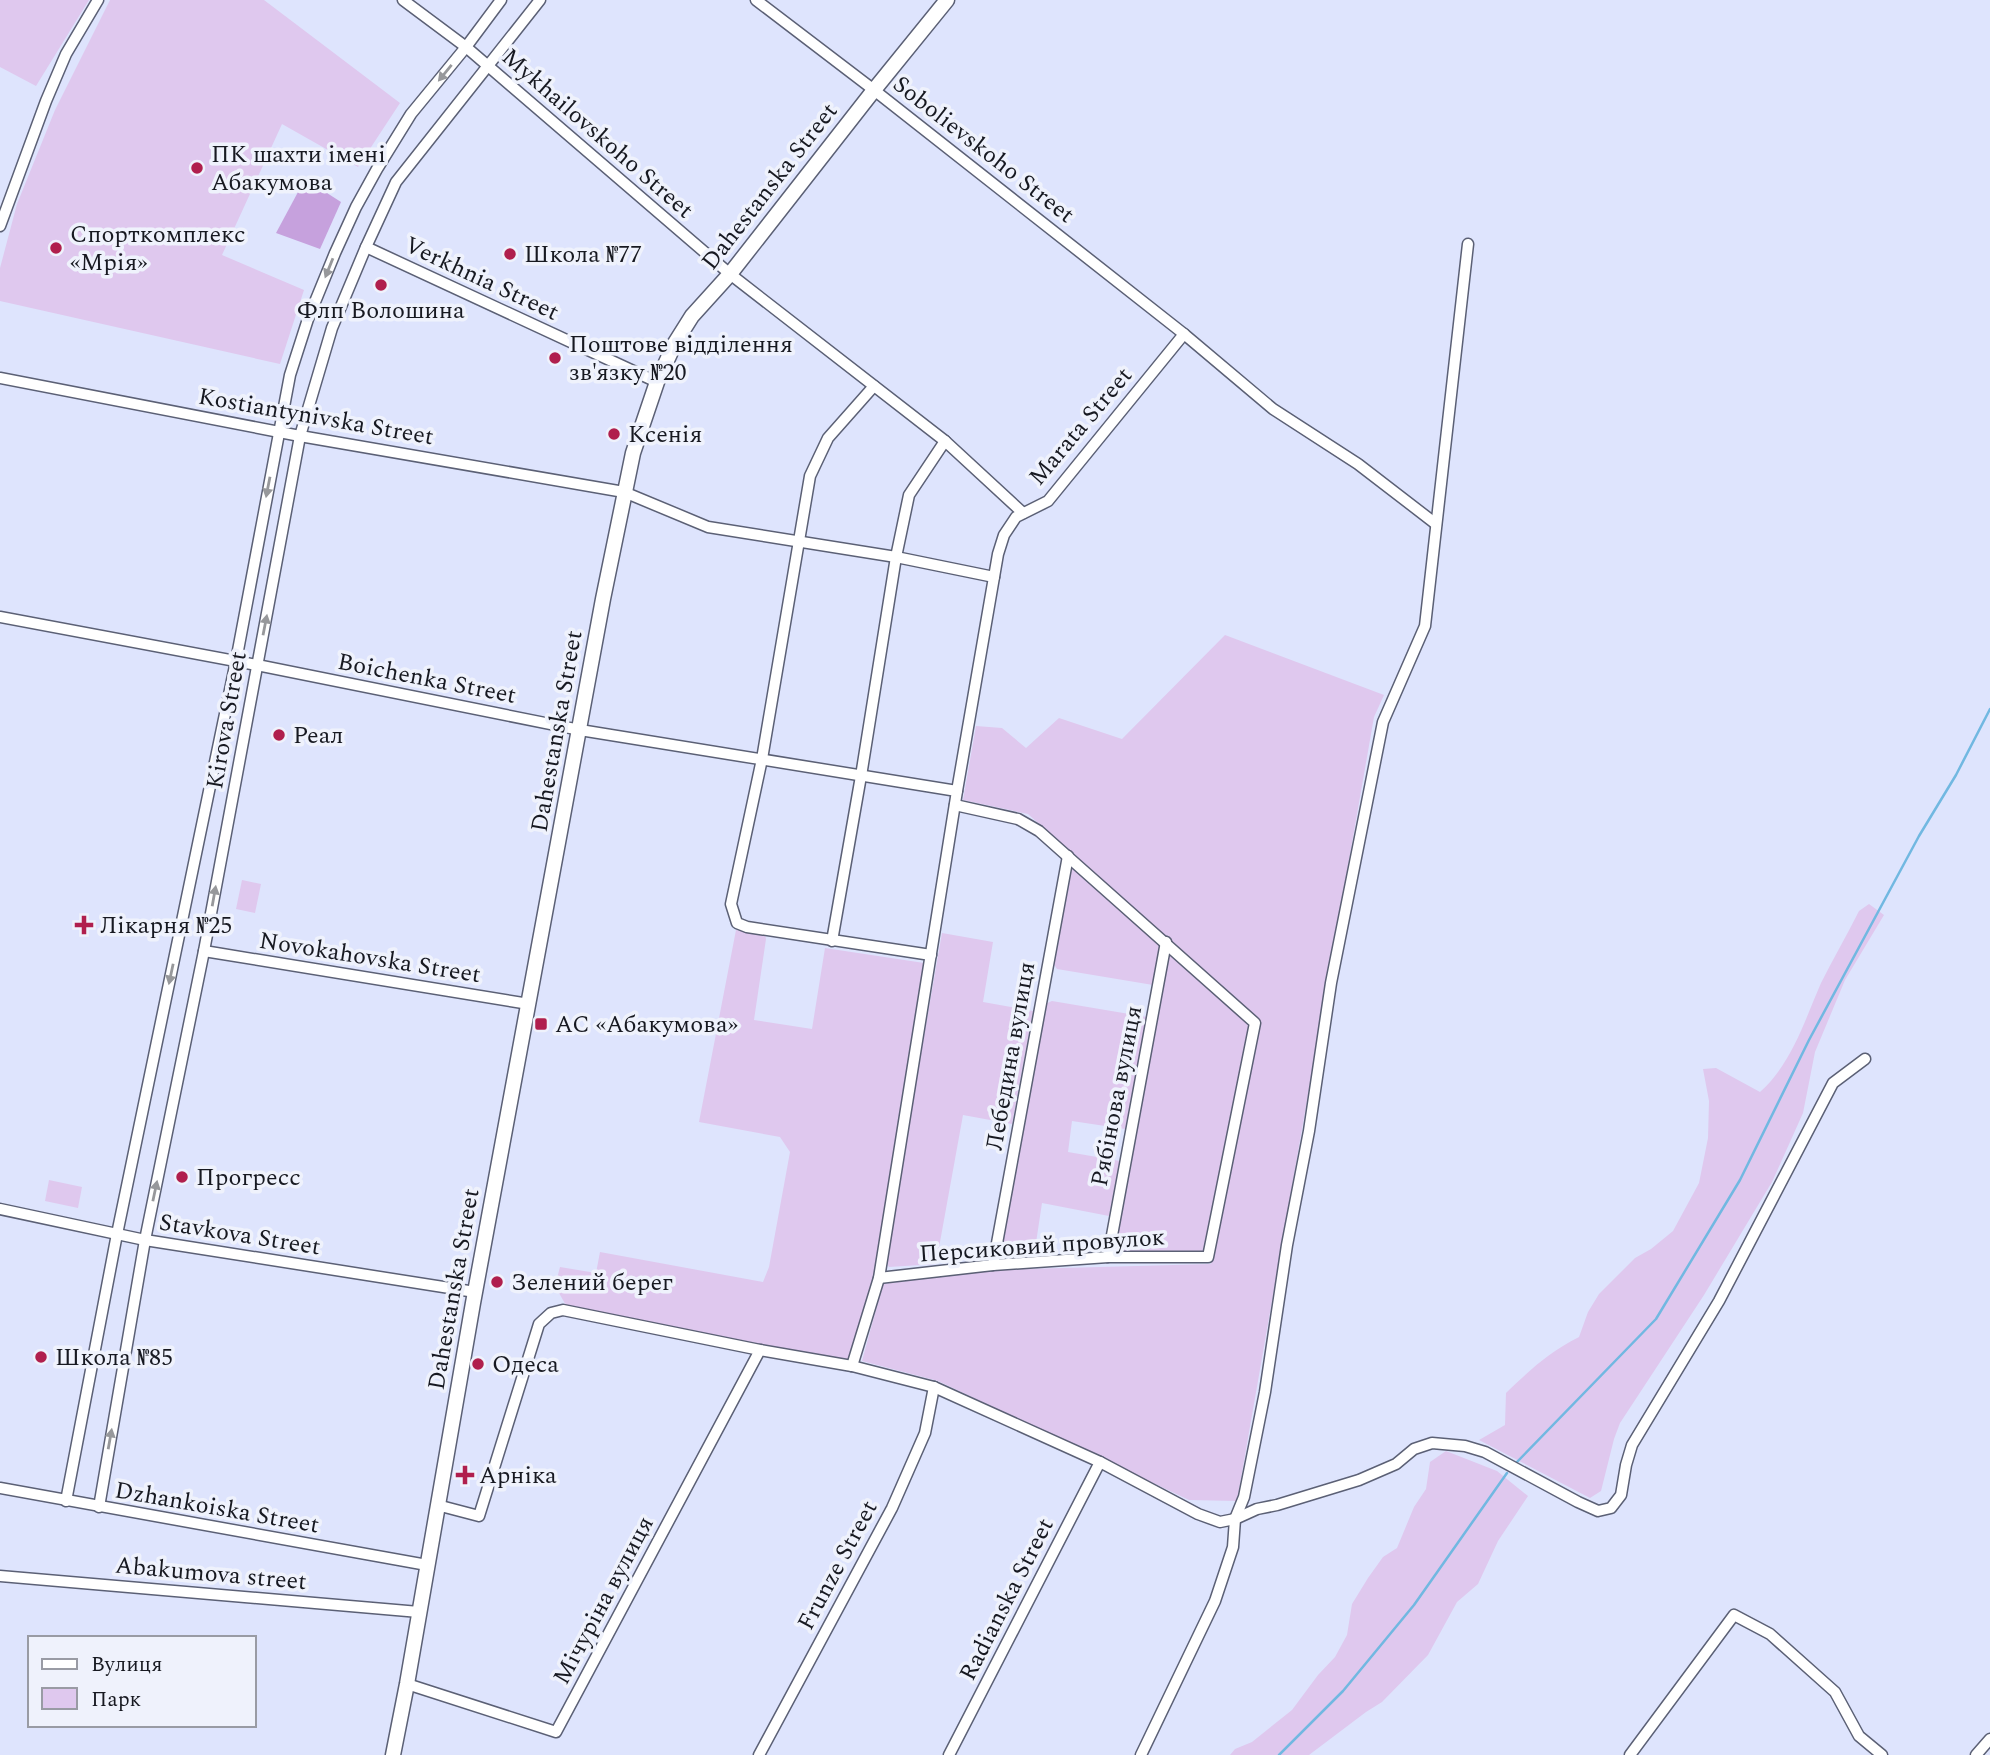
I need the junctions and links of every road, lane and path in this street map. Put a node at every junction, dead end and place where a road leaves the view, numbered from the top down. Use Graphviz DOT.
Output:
graph roads {
  1 [pos="98,0"];
  2 [pos="403,0"];
  3 [pos="501,0"];
  4 [pos="540,0"];
  5 [pos="756,0"];
  6 [pos="947,0"];
  7 [pos="466,47"];
  8 [pos="488,67"];
  9 [pos="874,90"];
  10 [pos="0,226"];
  11 [pos="1468,244"];
  12 [pos="366,247"];
  13 [pos="730,274"];
  14 [pos="1184,334"];
  15 [pos="0,378"];
  16 [pos="657,382"];
  17 [pos="874,386"];
  18 [pos="278,432"];
  19 [pos="300,436"];
  20 [pos="945,441"];
  21 [pos="624,492"];
  22 [pos="1023,513"];
  23 [pos="1436,524"];
  24 [pos="798,542"];
  25 [pos="896,557"];
  26 [pos="994,577"];
  27 [pos="0,617"];
  28 [pos="236,661"];
  29 [pos="257,665"];
  30 [pos="580,730"];
  31 [pos="762,759"];
  32 [pos="861,776"];
  33 [pos="957,791"];
  34 [pos="955,805"];
  35 [pos="1068,856"];
  36 [pos="832,941"];
  37 [pos="1166,942"];
  38 [pos="204,951"];
  39 [pos="931,955"];
  40 [pos="529,1004"];
  41 [pos="1865,1059"];
  42 [pos="0,1209"];
  43 [pos="117,1234"];
  44 [pos="145,1240"];
  45 [pos="1108,1257"];
  46 [pos="993,1265"];
  47 [pos="879,1278"];
  48 [pos="475,1292"];
  49 [pos="760,1350"];
  50 [pos="852,1366"];
  51 [pos="934,1387"];
  52 [pos="1100,1462"];
  53 [pos="0,1488"];
  54 [pos="66,1501"];
  55 [pos="437,1505"];
  56 [pos="99,1507"];
  57 [pos="1235,1519"];
  58 [pos="427,1565"];
  59 [pos="0,1576"];
  60 [pos="419,1612"];
  61 [pos="407,1684"];
  62 [pos="1990,1739"];
  63 [pos="393,1755"];
  64 [pos="759,1755"];
  65 [pos="949,1755"];
  66 [pos="1141,1755"];
  67 [pos="1630,1755"];
  68 [pos="1882,1755"];
  69 [pos="1976,1755"];
  1 -- 10 [label="street"];
  2 -- 7 [label="street, Mykhailovskoho Street"];
  3 -- 7 [label="street, Kirova Street"];
  4 -- 8 [label="street, Kirova Street"];
  5 -- 9 [label="street, Sobolievskoho Street"];
  6 -- 9 [label="street, Dahestanska Street"];
  7 -- 8 [label="street, Mykhailovskoho Street"];
  7 -- 18 [label="street, Kirova Street, one-way"];
  8 -- 12 [label="street, Kirova Street"];
  8 -- 13 [label="street, Mykhailovskoho Street"];
  9 -- 13 [label="street, Dahestanska Street"];
  9 -- 14 [label="street, Sobolievskoho Street"];
  11 -- 23 [label="street"];
  12 -- 16 [label="street, Verkhnia Street"];
  12 -- 19 [label="street, Kirova Street"];
  13 -- 16 [label="street, Dahestanska Street"];
  13 -- 17 [label="street, Mykhailovskoho Street"];
  14 -- 22 [label="street, Marata Street"];
  14 -- 23 [label="street, Sobolievskoho Street"];
  15 -- 18 [label="street, Kostiantynivska Street"];
  16 -- 21 [label="street, Dahestanska Street"];
  17 -- 20 [label="street, Mykhailovskoho Street"];
  17 -- 24 [label="street"];
  18 -- 19 [label="street, Kostiantynivska Street"];
  18 -- 28 [label="street, Kirova Street, one-way"];
  19 -- 21 [label="street, Kostiantynivska Street"];
  29 -- 19 [label="street, Kirova Street, one-way"];
  20 -- 22 [label="street, Mykhailovskoho Street"];
  20 -- 25 [label="street"];
  21 -- 24 [label="street, Kostiantynivska Street"];
  21 -- 30 [label="street, Dahestanska Street"];
  22 -- 26 [label="street, Marata Street"];
  23 -- 57 [label="street"];
  24 -- 25 [label="street, Kostiantynivska Street"];
  24 -- 31 [label="street"];
  25 -- 26 [label="street, Kostiantynivska Street"];
  25 -- 32 [label="street"];
  26 -- 33 [label="street, Marata Street"];
  27 -- 28 [label="street, Boichenka Street"];
  28 -- 29 [label="street, Boichenka Street"];
  28 -- 43 [label="street, Kirova Street, one-way"];
  29 -- 30 [label="street, Boichenka Street"];
  38 -- 29 [label="street, Kirova Street, one-way"];
  30 -- 31 [label="street, Boichenka Street"];
  30 -- 40 [label="street, Dahestanska Street"];
  31 -- 32 [label="street, Boichenka Street"];
  31 -- 36 [label="street"];
  32 -- 33 [label="street, Boichenka Street"];
  32 -- 36 [label="street"];
  33 -- 34 [label="street"];
  34 -- 35 [label="street"];
  34 -- 39 [label="street"];
  35 -- 37 [label="street"];
  35 -- 46 [label="street, Лебедина вулиця"];
  36 -- 39 [label="street"];
  37 -- 45 [label="street, Рябінова вулиця"];
  37 -- 45 [label="street, Персиковий провулок"];
  38 -- 40 [label="street, Novokahovska Street"];
  44 -- 38 [label="street, Kirova Street, one-way"];
  39 -- 47 [label="street"];
  40 -- 48 [label="street, Dahestanska Street"];
  41 -- 57 [label="street"];
  42 -- 43 [label="street, Stavkova Street"];
  43 -- 44 [label="street, Stavkova Street"];
  43 -- 54 [label="street, Kirova Street"];
  44 -- 48 [label="street, Stavkova Street"];
  56 -- 44 [label="street, Kirova Street, one-way"];
  45 -- 46 [label="street, Персиковий провулок"];
  46 -- 47 [label="street, Персиковий провулок"];
  47 -- 50 [label="street"];
  48 -- 55 [label="street, Dahestanska Street"];
  49 -- 50 [label="street"];
  49 -- 55 [label="street"];
  49 -- 61 [label="street, Мічуріна вулиця"];
  50 -- 51 [label="street"];
  51 -- 52 [label="street"];
  51 -- 64 [label="street, Frunze Street"];
  52 -- 57 [label="street"];
  52 -- 65 [label="street, Radianska Street"];
  53 -- 54 [label="street, Dzhankoiska Street"];
  54 -- 56 [label="street, Dzhankoiska Street"];
  55 -- 58 [label="street, Dahestanska Street"];
  56 -- 58 [label="street, Dzhankoiska Street"];
  57 -- 66 [label="street"];
  58 -- 60 [label="street, Dahestanska Street"];
  59 -- 60 [label="street, Abakumova street"];
  60 -- 61 [label="street, Dahestanska Street"];
  61 -- 63 [label="street, Dahestanska Street"];
  62 -- 69 [label="street"];
  67 -- 68 [label="street"];
}
